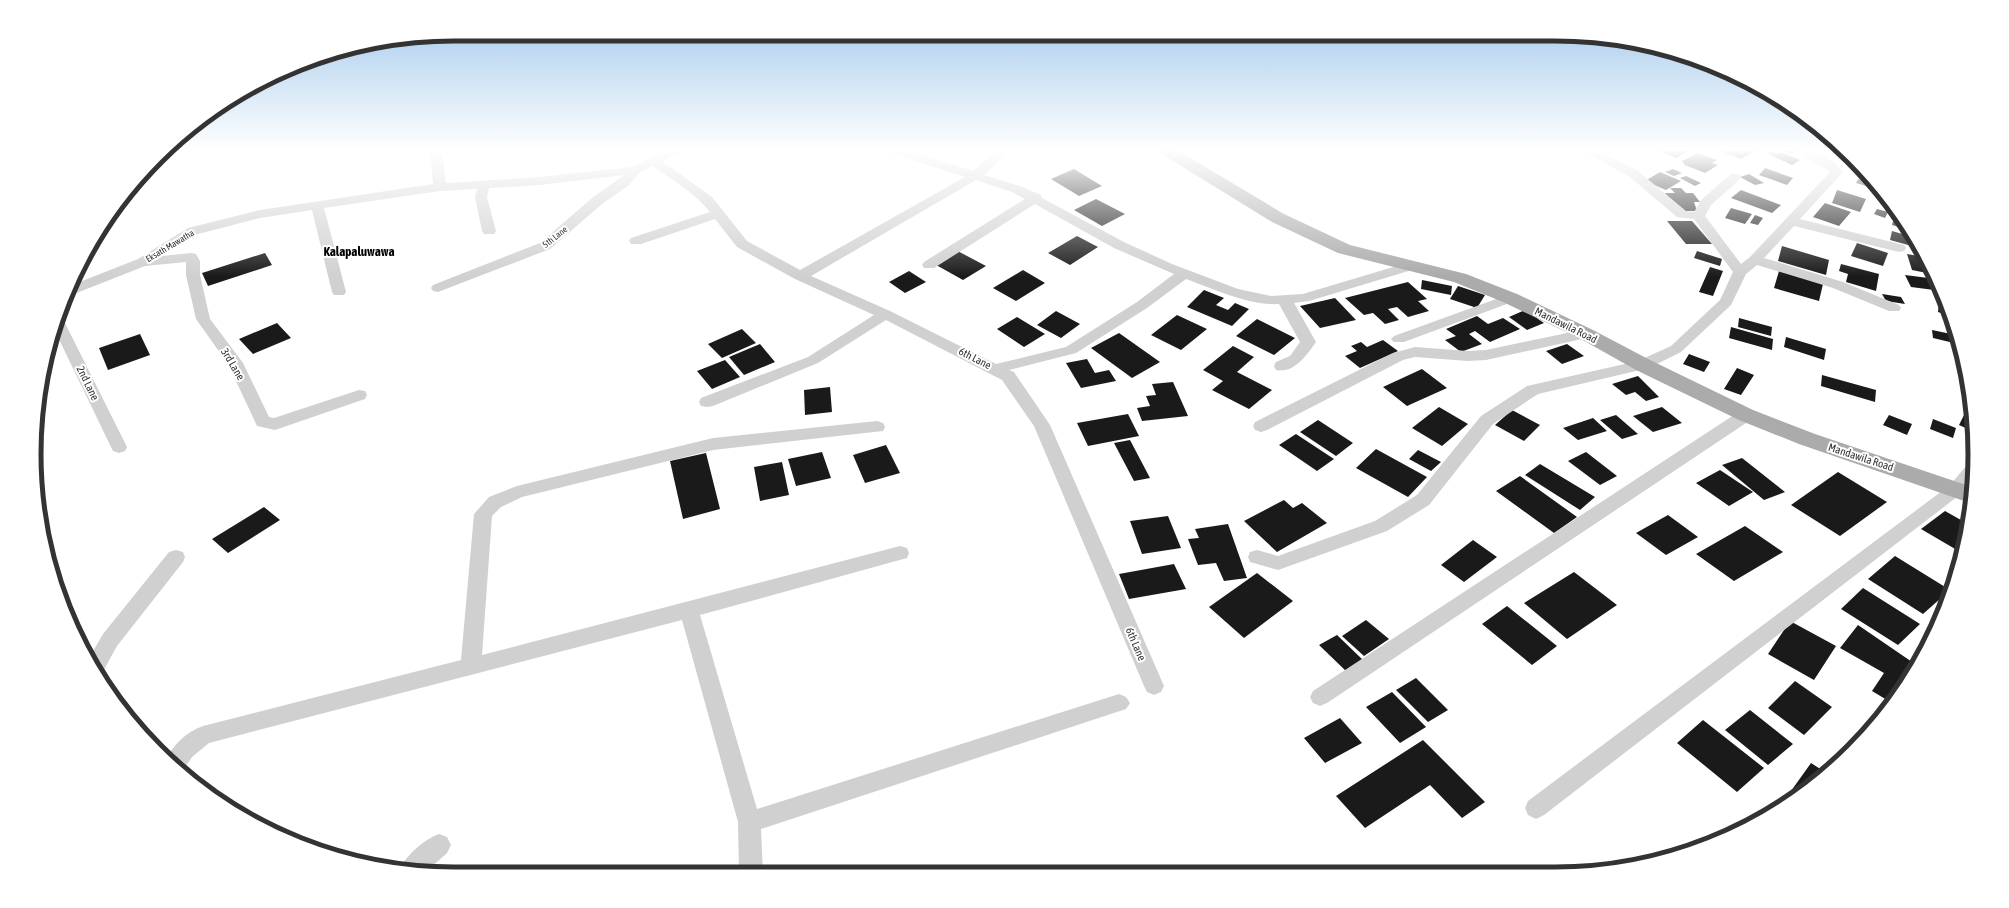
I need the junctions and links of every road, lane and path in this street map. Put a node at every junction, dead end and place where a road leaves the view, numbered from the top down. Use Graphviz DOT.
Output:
graph roads {
  1 [pos="398,192"];
  2 [pos="482,192"];
  3 [pos="610,192"];
  4 [pos="696,192"];
  5 [pos="947,192"];
  6 [pos="1023,192"];
  7 [pos="1236,192"];
  8 [pos="1656,192"];
  9 [pos="1718,192"];
  10 [pos="1818,192"];
  11 [pos="1036,198"];
  12 [pos="316,205"];
  13 [pos="718,214"];
  14 [pos="1698,216"];
  15 [pos="1792,221"];
  16 [pos="489,231"];
  17 [pos="636,241"];
  18 [pos="1899,248"];
  19 [pos="1755,260"];
  20 [pos="143,262"];
  21 [pos="929,265"];
  22 [pos="1410,266"];
  23 [pos="1740,272"];
  24 [pos="1183,274"];
  25 [pos="800,276"];
  26 [pos="76,288"];
  27 [pos="438,288"];
  28 [pos="339,292"];
  29 [pos="1510,298"];
  30 [pos="1284,299"];
  31 [pos="1894,308"];
  32 [pos="885,314"];
  33 [pos="61,329"];
  34 [pos="1586,334"];
  35 [pos="1399,339"];
  36 [pos="1643,365"];
  37 [pos="1282,366"];
  38 [pos="995,369"];
  39 [pos="359,395"];
  40 [pos="707,402"];
  41 [pos="1746,415"];
  42 [pos="877,426"];
  43 [pos="1261,426"];
  44 [pos="119,447"];
  45 [pos="1964,492"];
  46 [pos="900,553"];
  47 [pos="176,557"];
  48 [pos="1257,557"];
  49 [pos="689,610"];
  50 [pos="98,662"];
  51 [pos="470,667"];
  52 [pos="1154,686"];
  53 [pos="1320,697"];
  54 [pos="1119,703"];
  55 [pos="177,760"];
  56 [pos="1536,808"];
  57 [pos="749,822"];
  58 [pos="439,846"];
  59 [pos="417,865"];
  60 [pos="751,867"];
  1 -- 12 [label="street, Eksath Mawatha"];
  2 -- 16 [label="street"];
  3 -- 27 [label="street, 5th Lane"];
  4 -- 13 [label="street, 6th Lane"];
  5 -- 25 [label="street"];
  6 -- 11 [label="street"];
  7 -- 22 [label="main road, Mandawila Road"];
  8 -- 14 [label="street"];
  9 -- 14 [label="street"];
  10 -- 15 [label="street"];
  11 -- 21 [label="street"];
  11 -- 24 [label="street"];
  12 -- 20 [label="street, Eksath Mawatha"];
  12 -- 28 [label="street"];
  13 -- 17 [label="street"];
  13 -- 25 [label="street, 6th Lane"];
  14 -- 23 [label="street"];
  15 -- 18 [label="street"];
  15 -- 19 [label="street"];
  19 -- 23 [label="street"];
  19 -- 31 [label="street"];
  20 -- 26 [label="street, Eksath Mawatha"];
  20 -- 39 [label="street, 3rd Lane"];
  22 -- 29 [label="main road, Mandawila Road"];
  22 -- 30 [label="street"];
  23 -- 36 [label="street"];
  24 -- 30 [label="street"];
  24 -- 38 [label="street"];
  25 -- 32 [label="street, 6th Lane"];
  29 -- 34 [label="main road, Mandawila Road"];
  29 -- 35 [label="street"];
  30 -- 37 [label="street"];
  32 -- 38 [label="street, 6th Lane"];
  32 -- 40 [label="street"];
  33 -- 44 [label="street, 2nd Lane"];
  34 -- 36 [label="main road, Mandawila Road"];
  34 -- 43 [label="street"];
  36 -- 41 [label="main road, Mandawila Road"];
  36 -- 48 [label="street"];
  38 -- 52 [label="street, 6th Lane"];
  41 -- 45 [label="main road, Mandawila Road"];
  41 -- 53 [label="street"];
  42 -- 51 [label="street"];
  45 -- 56 [label="street"];
  46 -- 49 [label="street"];
  47 -- 50 [label="street"];
  49 -- 51 [label="street"];
  49 -- 57 [label="street"];
  51 -- 55 [label="street"];
  54 -- 57 [label="street"];
  57 -- 60 [label="street"];
  58 -- 59 [label="street"];
}
